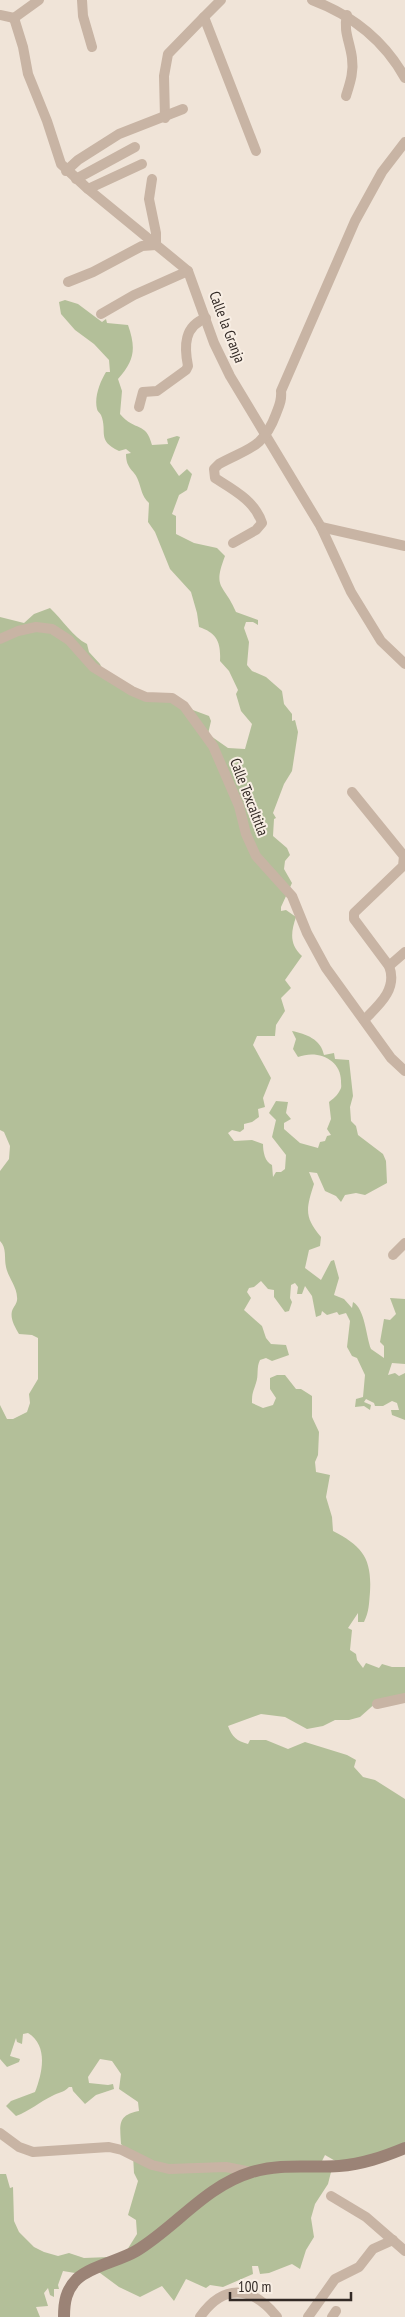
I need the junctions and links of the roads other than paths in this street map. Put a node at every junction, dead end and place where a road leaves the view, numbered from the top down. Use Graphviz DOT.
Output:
graph roads {
  1 [pos="39,0"];
  2 [pos="82,0"];
  3 [pos="221,0"];
  4 [pos="312,0"];
  5 [pos="0,15"];
  6 [pos="347,15"];
  7 [pos="14,18"];
  8 [pos="204,18"];
  9 [pos="92,48"];
  10 [pos="405,78"];
  11 [pos="346,96"];
  12 [pos="183,109"];
  13 [pos="165,118"];
  14 [pos="405,142"];
  15 [pos="135,148"];
  16 [pos="256,151"];
  17 [pos="142,164"];
  18 [pos="66,171"];
  19 [pos="76,179"];
  20 [pos="152,179"];
  21 [pos="88,190"];
  22 [pos="156,245"];
  23 [pos="188,271"];
  24 [pos="68,282"];
  25 [pos="100,314"];
  26 [pos="206,318"];
  27 [pos="139,407"];
  28 [pos="267,435"];
  29 [pos="321,527"];
  30 [pos="233,543"];
  31 [pos="405,546"];
  32 [pos="0,639"];
  33 [pos="405,664"];
  34 [pos="352,792"];
  35 [pos="405,952"];
  36 [pos="389,966"];
  37 [pos="364,1020"];
  38 [pos="405,1071"];
  39 [pos="405,1243"];
  40 [pos="393,1256"];
  41 [pos="405,1698"];
  42 [pos="382,1704"];
  43 [pos="0,2133"];
  44 [pos="405,2148"];
  45 [pos="252,2172"];
  46 [pos="331,2196"];
  47 [pos="393,2240"];
  48 [pos="405,2251"];
  49 [pos="64,2317"];
  50 [pos="200,2317"];
  51 [pos="277,2317"];
  52 [pos="308,2317"];
  1 -- 7 [label="street"];
  2 -- 9 [label="street"];
  3 -- 8 [label="street"];
  4 -- 6 [label="street"];
  5 -- 7 [label="street"];
  6 -- 10 [label="street"];
  6 -- 11 [label="street"];
  7 -- 18 [label="street, Calle la Granja"];
  8 -- 13 [label="street"];
  8 -- 16 [label="street"];
  12 -- 13 [label="street"];
  13 -- 18 [label="street"];
  14 -- 28 [label="street"];
  15 -- 19 [label="street"];
  17 -- 21 [label="street"];
  18 -- 19 [label="street, Calle la Granja"];
  19 -- 21 [label="street, Calle la Granja"];
  20 -- 22 [label="street"];
  21 -- 22 [label="street, Calle la Granja"];
  22 -- 23 [label="street, Calle la Granja"];
  22 -- 24 [label="street"];
  23 -- 25 [label="street"];
  23 -- 26 [label="street, Calle la Granja"];
  26 -- 27 [label="street"];
  26 -- 28 [label="street, Calle la Granja"];
  28 -- 29 [label="street, Calle la Granja"];
  28 -- 30 [label="street"];
  29 -- 31 [label="street"];
  29 -- 33 [label="street, Calle la Granja"];
  32 -- 37 [label="street, Calle Texcaltitla"];
  34 -- 36 [label="street"];
  35 -- 36 [label="street"];
  36 -- 37 [label="street"];
  37 -- 38 [label="street, Calle Texcaltitla"];
  39 -- 40 [label="street"];
  41 -- 42 [label="street"];
  43 -- 45 [label="street"];
  44 -- 45 [label="main road"];
  45 -- 49 [label="main road"];
  46 -- 47 [label="street"];
  47 -- 48 [label="street"];
  47 -- 52 [label="street"];
  50 -- 51 [label="street"];
}
